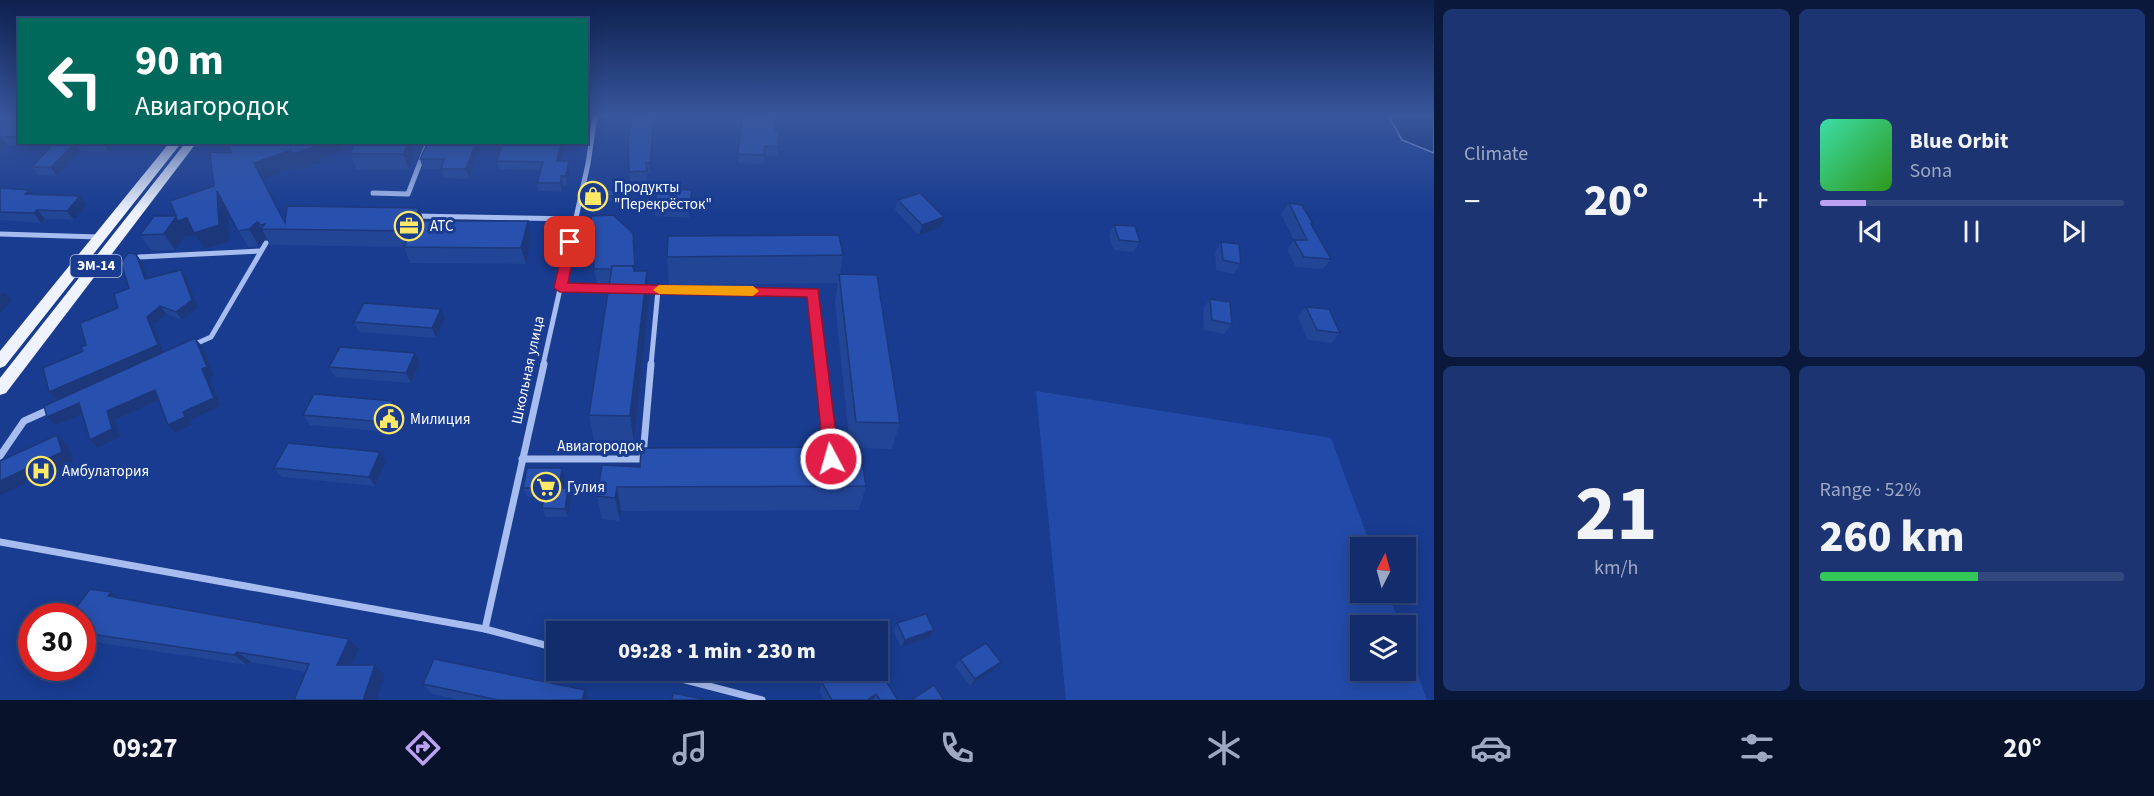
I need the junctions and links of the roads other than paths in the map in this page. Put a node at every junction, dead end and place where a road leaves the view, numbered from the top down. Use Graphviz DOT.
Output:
graph roads {
  1 [pos="172,149"];
  2 [pos="187,149"];
  3 [pos="425,149"];
  4 [pos="586,149"];
  5 [pos="373,193"];
  6 [pos="409,216"];
  7 [pos="575,219"];
  8 [pos="0,234"];
  9 [pos="100,237"];
  10 [pos="266,243"];
  11 [pos="261,251"];
  12 [pos="139,257"];
  13 [pos="560,288"];
  14 [pos="626,289"];
  15 [pos="637,289"];
  16 [pos="658,290"];
  17 [pos="190,346"];
  18 [pos="0,362"];
  19 [pos="0,389"];
  20 [pos="55,407"];
  21 [pos="0,456"];
  22 [pos="522,459"];
  23 [pos="643,459"];
  24 [pos="655,459"];
  25 [pos="819,459"];
  26 [pos="0,542"];
  27 [pos="485,629"];
  28 [pos="546,645"];
  29 [pos="689,681"];
  30 [pos="762,700"];
  1 -- 9 [label="main road, ЭМ-14"];
  2 -- 19 [label="main road, ЭМ-14"];
  3 -- 5 [label="street"];
  4 -- 7 [label="street, Школьная улица"];
  6 -- 7 [label="street"];
  7 -- 13 [label="street, Школьная улица"];
  8 -- 9 [label="street"];
  9 -- 18 [label="main road, ЭМ-14"];
  10 -- 11 [label="street"];
  11 -- 12 [label="street"];
  11 -- 17 [label="street"];
  13 -- 14 [label="street"];
  13 -- 22 [label="street, Школьная улица"];
  15 -- 16 [label="street"];
  16 -- 23 [label="street"];
  16 -- 25 [label="street"];
  20 -- 21 [label="street"];
  22 -- 23 [label="street, Авиагородок"];
  22 -- 27 [label="street, Школьная улица"];
  23 -- 24 [label="street, Авиагородок"];
  26 -- 27 [label="street"];
  27 -- 28 [label="street"];
  29 -- 30 [label="street"];
}
